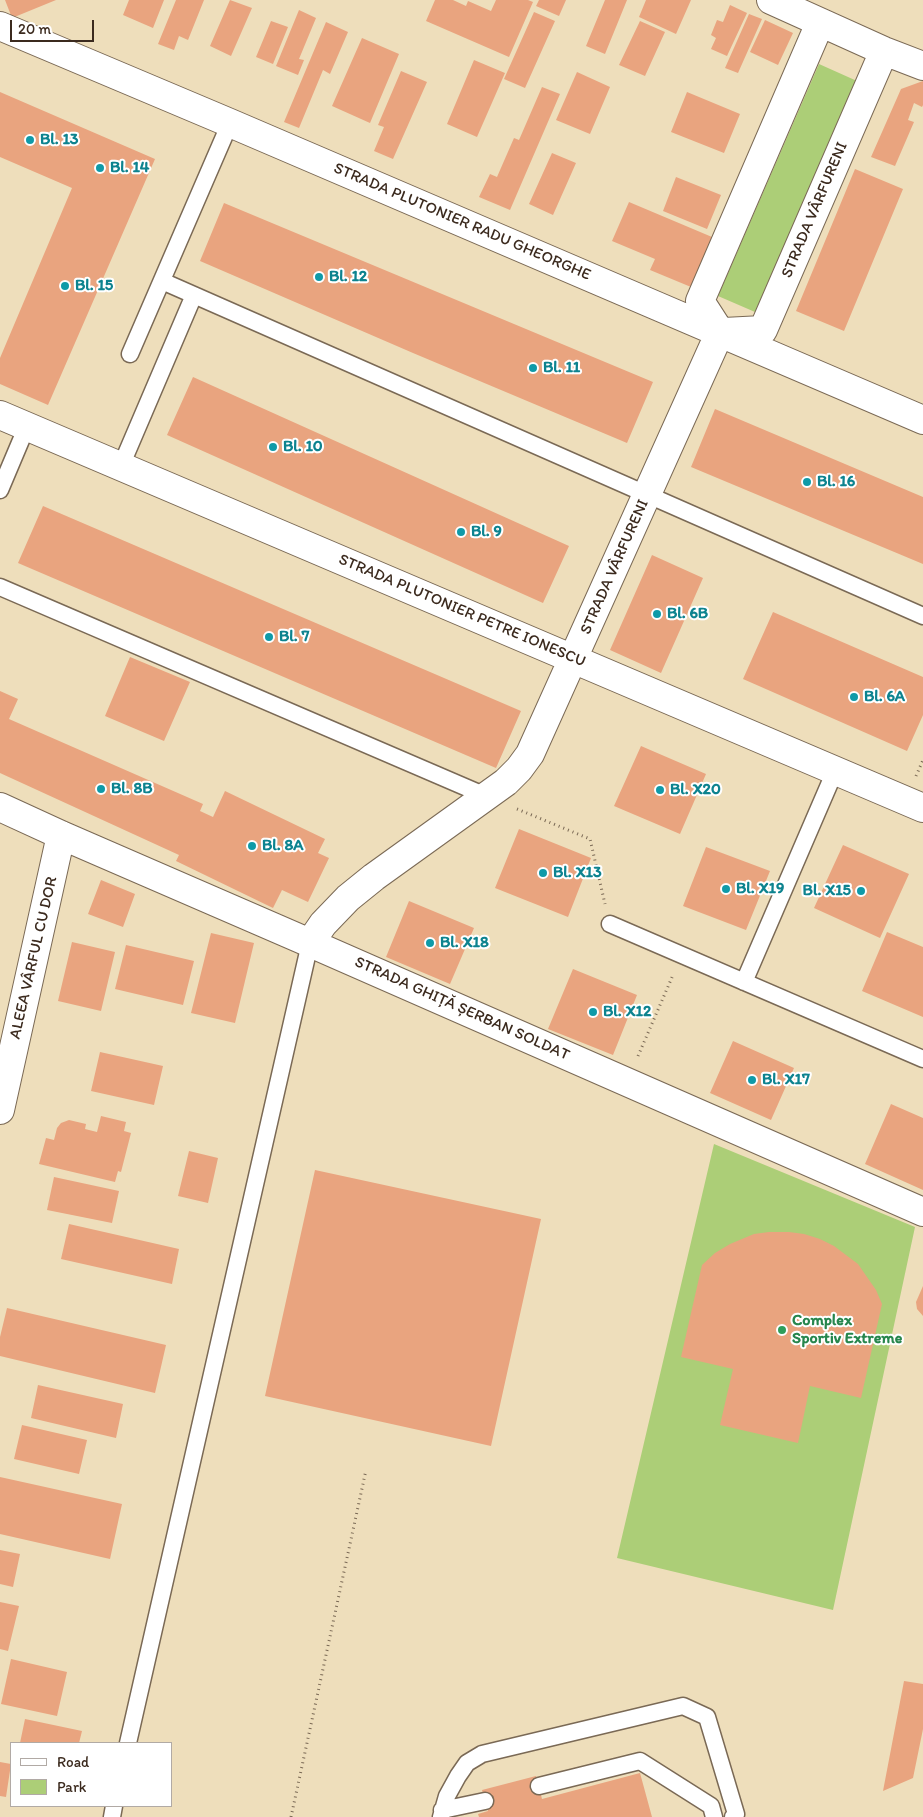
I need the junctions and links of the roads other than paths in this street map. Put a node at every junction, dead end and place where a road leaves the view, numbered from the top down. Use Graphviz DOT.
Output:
graph roads {
  1 [pos="771,0"];
  2 [pos="820,23"];
  3 [pos="0,26"];
  4 [pos="884,51"];
  5 [pos="923,66"];
  6 [pos="230,123"];
  7 [pos="162,281"];
  8 [pos="194,296"];
  9 [pos="720,332"];
  10 [pos="130,354"];
  11 [pos="0,415"];
  12 [pos="923,420"];
  13 [pos="27,426"];
  14 [pos="120,466"];
  15 [pos="0,490"];
  16 [pos="648,495"];
  17 [pos="0,587"];
  18 [pos="923,616"];
  19 [pos="574,659"];
  20 [pos="835,771"];
  21 [pos="486,796"];
  22 [pos="0,807"];
  23 [pos="923,808"];
  24 [pos="61,835"];
  25 [pos="610,924"];
  26 [pos="310,943"];
  27 [pos="744,982"];
  28 [pos="923,1059"];
  29 [pos="0,1110"];
  30 [pos="923,1212"];
  31 [pos="128,1742"];
  32 [pos="539,1786"];
  33 [pos="485,1801"];
  34 [pos="442,1814"];
  35 [pos="714,1817"];
  36 [pos="734,1817"];
  1 -- 2 [label="street"];
  2 -- 4 [label="street"];
  2 -- 9 [label="street"];
  3 -- 6 [label="street, STRADA PLUTONIER RADU GHEORGHE"];
  4 -- 5 [label="street"];
  4 -- 9 [label="street, STRADA VÂRFURENI"];
  6 -- 7 [label="lane"];
  6 -- 9 [label="street, STRADA PLUTONIER RADU GHEORGHE"];
  7 -- 8 [label="lane"];
  7 -- 10 [label="lane"];
  8 -- 14 [label="lane"];
  8 -- 16 [label="lane"];
  9 -- 12 [label="street, STRADA PLUTONIER RADU GHEORGHE"];
  9 -- 16 [label="street, STRADA VÂRFURENI"];
  11 -- 13 [label="street, STRADA PLUTONIER PETRE IONESCU"];
  13 -- 14 [label="street, STRADA PLUTONIER PETRE IONESCU"];
  13 -- 15 [label="lane"];
  14 -- 19 [label="street, STRADA PLUTONIER PETRE IONESCU"];
  16 -- 18 [label="lane"];
  16 -- 19 [label="street, STRADA VÂRFURENI"];
  17 -- 21 [label="lane"];
  19 -- 20 [label="street, STRADA PLUTONIER PETRE IONESCU"];
  19 -- 21 [label="street, STRADA VÂRFURENI"];
  20 -- 23 [label="street, STRADA PLUTONIER PETRE IONESCU"];
  20 -- 27 [label="lane"];
  21 -- 26 [label="street, STRADA VÂRFURENI"];
  22 -- 24 [label="street, STRADA GHIȚĂ ȘERBAN SOLDAT"];
  24 -- 26 [label="street, STRADA GHIȚĂ ȘERBAN SOLDAT"];
  24 -- 29 [label="street, ALEEA VÂRFUL CU DOR"];
  25 -- 27 [label="lane"];
  26 -- 30 [label="street, STRADA GHIȚĂ ȘERBAN SOLDAT"];
  26 -- 31 [label="lane"];
  27 -- 28 [label="lane"];
  32 -- 35 [label="lane"];
  33 -- 34 [label="lane"];
  34 -- 36 [label="lane"];
}
